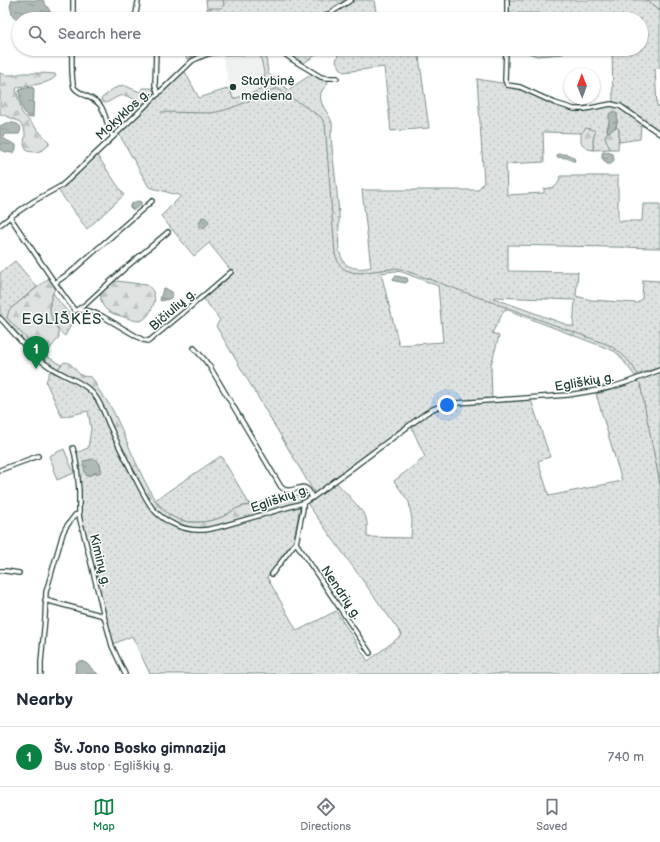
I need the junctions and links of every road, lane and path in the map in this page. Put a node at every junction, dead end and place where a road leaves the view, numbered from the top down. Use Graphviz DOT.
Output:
graph roads {
  1 [pos="73,0"];
  2 [pos="351,0"];
  3 [pos="507,0"];
  4 [pos="138,2"];
  5 [pos="73,12"];
  6 [pos="136,12"];
  7 [pos="332,12"];
  8 [pos="507,12"];
  9 [pos="72,56"];
  10 [pos="156,56"];
  11 [pos="202,56"];
  12 [pos="288,56"];
  13 [pos="506,56"];
  14 [pos="337,78"];
  15 [pos="158,94"];
  16 [pos="660,134"];
  17 [pos="113,136"];
  18 [pos="152,201"];
  19 [pos="10,217"];
  20 [pos="0,225"];
  21 [pos="168,232"];
  22 [pos="230,272"];
  23 [pos="55,283"];
  24 [pos="77,310"];
  25 [pos="0,318"];
  26 [pos="194,348"];
  27 [pos="660,370"];
  28 [pos="73,448"];
  29 [pos="38,456"];
  30 [pos="0,470"];
  31 [pos="312,498"];
  32 [pos="303,503"];
  33 [pos="79,514"];
  34 [pos="296,543"];
  35 [pos="0,571"];
  36 [pos="18,573"];
  37 [pos="272,574"];
  38 [pos="45,600"];
  39 [pos="104,616"];
  40 [pos="370,653"];
  41 [pos="41,674"];
  42 [pos="125,674"];
  1 -- 5 [label="street"];
  2 -- 7 [label="street"];
  3 -- 8 [label="street"];
  4 -- 6 [label="street"];
  9 -- 17 [label="street"];
  10 -- 15 [label="street"];
  11 -- 15 [label="street, Mokyklos g."];
  12 -- 14 [label="street"];
  13 -- 16 [label="street"];
  15 -- 17 [label="street, Mokyklos g."];
  17 -- 19 [label="street, Mokyklos g."];
  18 -- 23 [label="street"];
  19 -- 20 [label="street, Mokyklos g."];
  19 -- 23 [label="street"];
  21 -- 24 [label="street"];
  22 -- 24 [label="street, Bičiulių g."];
  23 -- 24 [label="street"];
  25 -- 32 [label="street, Egliškių g."];
  26 -- 31 [label="street"];
  27 -- 31 [label="street, Egliškių g."];
  28 -- 33 [label="street, Kiminų g."];
  29 -- 30 [label="street"];
  31 -- 32 [label="street, Egliškių g."];
  32 -- 34 [label="street"];
  33 -- 38 [label="street"];
  33 -- 39 [label="street, Kiminų g."];
  34 -- 37 [label="street"];
  34 -- 40 [label="street, Nendrių g."];
  35 -- 36 [label="street"];
  38 -- 39 [label="street"];
  38 -- 41 [label="street"];
  39 -- 42 [label="street, Kiminų g."];
}
